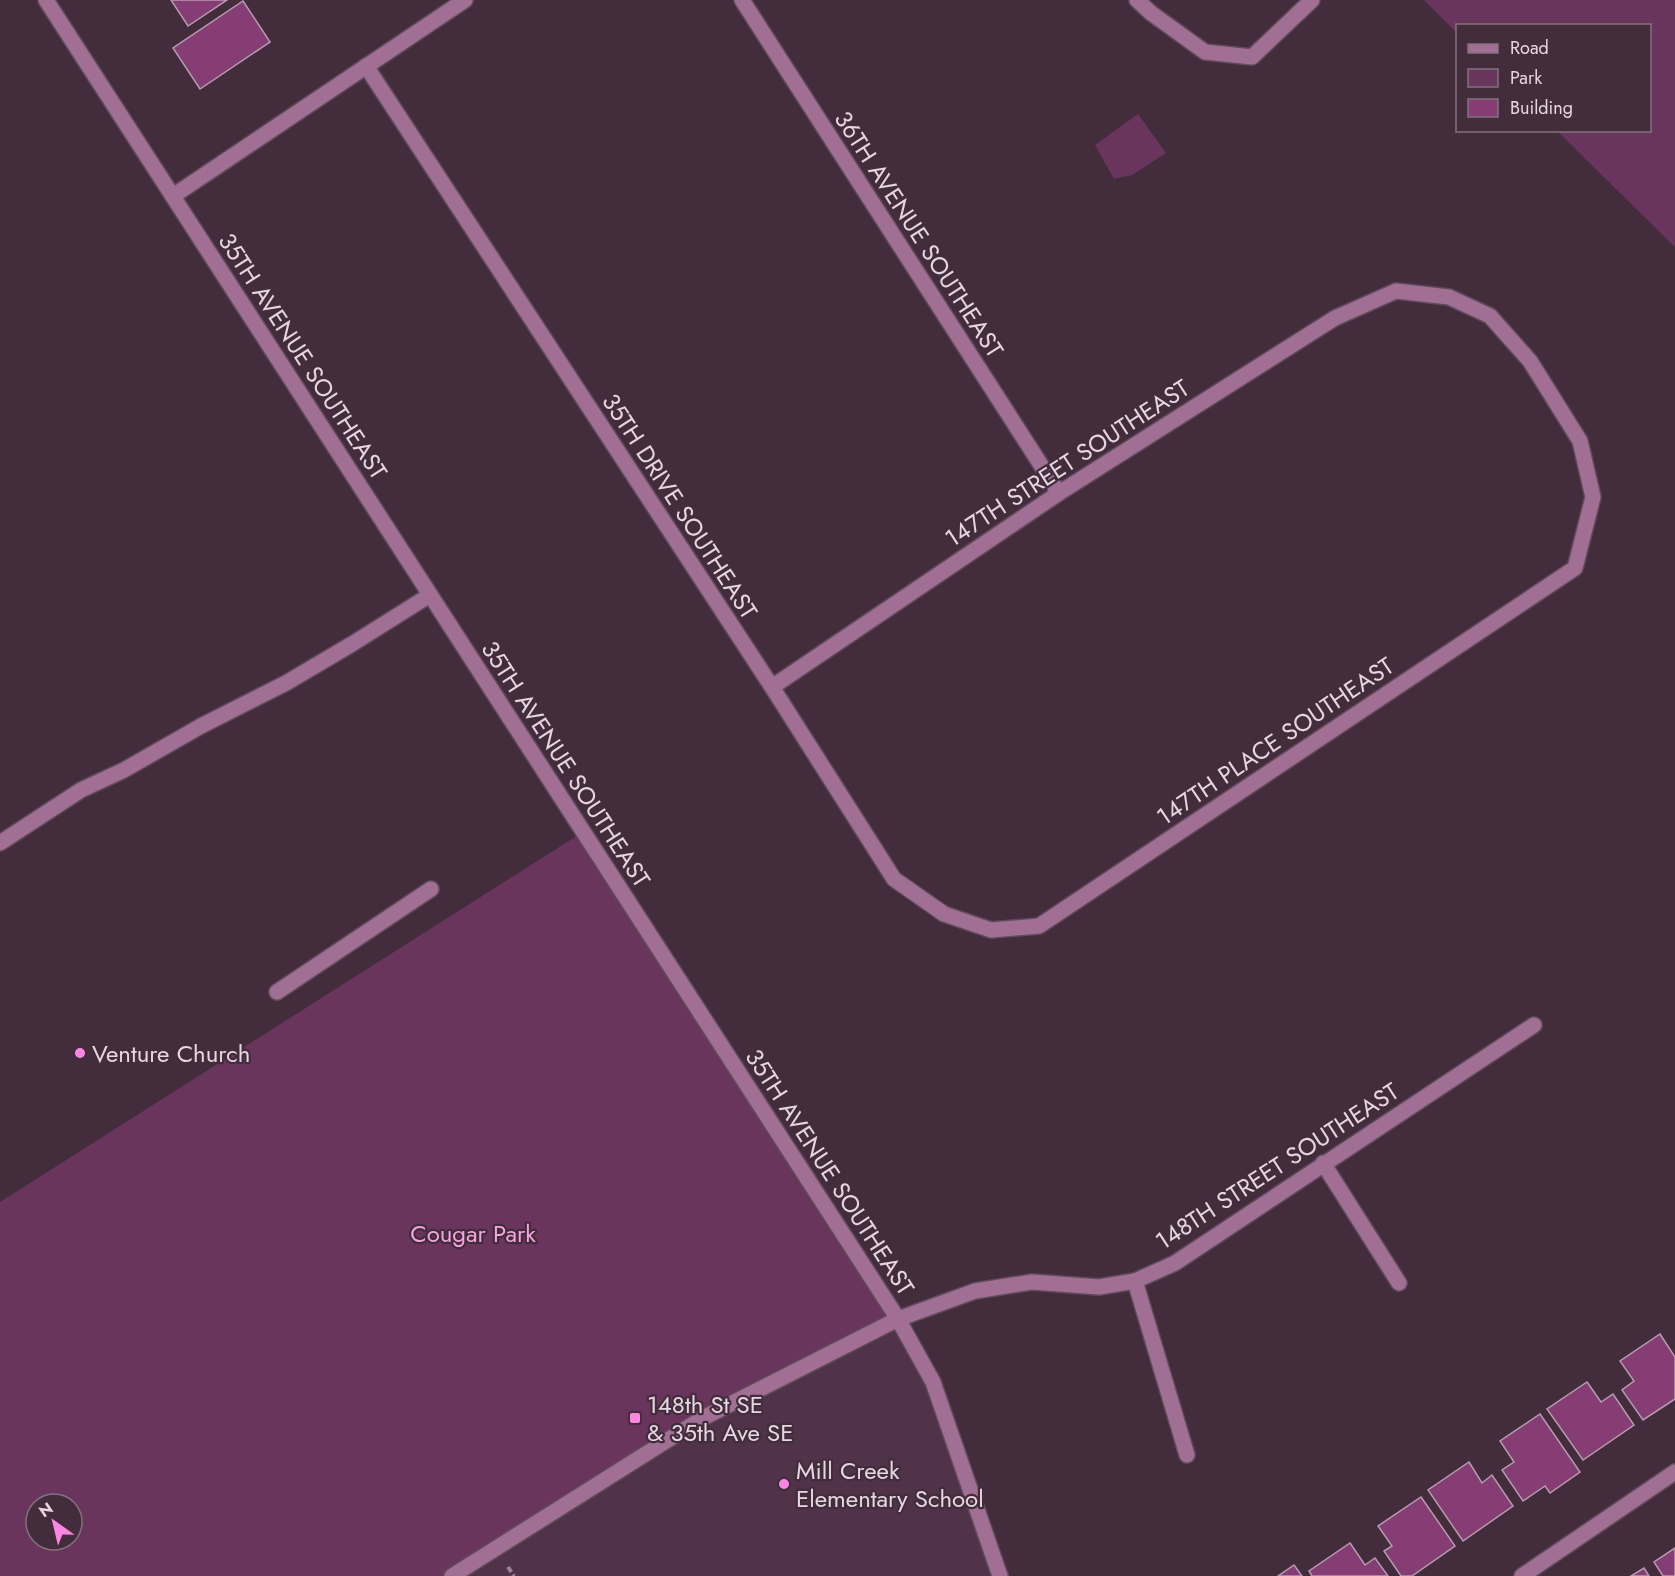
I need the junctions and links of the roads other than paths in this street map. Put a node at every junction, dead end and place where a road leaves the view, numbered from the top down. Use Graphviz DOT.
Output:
graph roads {
  1 [pos="46,0"];
  2 [pos="465,0"];
  3 [pos="742,0"];
  4 [pos="1137,0"];
  5 [pos="1312,0"];
  6 [pos="366,66"];
  7 [pos="173,196"];
  8 [pos="1059,493"];
  9 [pos="1575,568"];
  10 [pos="430,594"];
  11 [pos="772,687"];
  12 [pos="0,843"];
  13 [pos="431,889"];
  14 [pos="991,930"];
  15 [pos="277,993"];
  16 [pos="1534,1025"];
  17 [pos="1323,1163"];
  18 [pos="1135,1281"];
  19 [pos="1399,1282"];
  20 [pos="898,1319"];
  21 [pos="1187,1455"];
  22 [pos="1675,1472"];
  23 [pos="452,1576"];
  24 [pos="1000,1576"];
  25 [pos="1522,1576"];
  1 -- 7 [label="street, 35TH AVENUE SOUTHEAST"];
  2 -- 6 [label="street"];
  3 -- 8 [label="street, 36TH AVENUE SOUTHEAST"];
  4 -- 5 [label="street"];
  6 -- 7 [label="street"];
  6 -- 11 [label="street, 35TH DRIVE SOUTHEAST"];
  7 -- 10 [label="street, 35TH AVENUE SOUTHEAST"];
  8 -- 9 [label="street, 147TH STREET SOUTHEAST"];
  8 -- 11 [label="street, 147TH STREET SOUTHEAST"];
  9 -- 14 [label="street, 147TH PLACE SOUTHEAST"];
  10 -- 12 [label="street"];
  10 -- 20 [label="street, 35TH AVENUE SOUTHEAST"];
  11 -- 14 [label="street, 35TH DRIVE SOUTHEAST"];
  13 -- 15 [label="street"];
  16 -- 17 [label="street, 148TH STREET SOUTHEAST"];
  17 -- 18 [label="street, 148TH STREET SOUTHEAST"];
  17 -- 19 [label="street"];
  18 -- 20 [label="street, 148TH STREET SOUTHEAST"];
  18 -- 21 [label="street"];
  20 -- 23 [label="street, 148TH STREET SOUTHEAST"];
  20 -- 24 [label="street, 35TH AVENUE SOUTHEAST"];
  22 -- 25 [label="street"];
}
